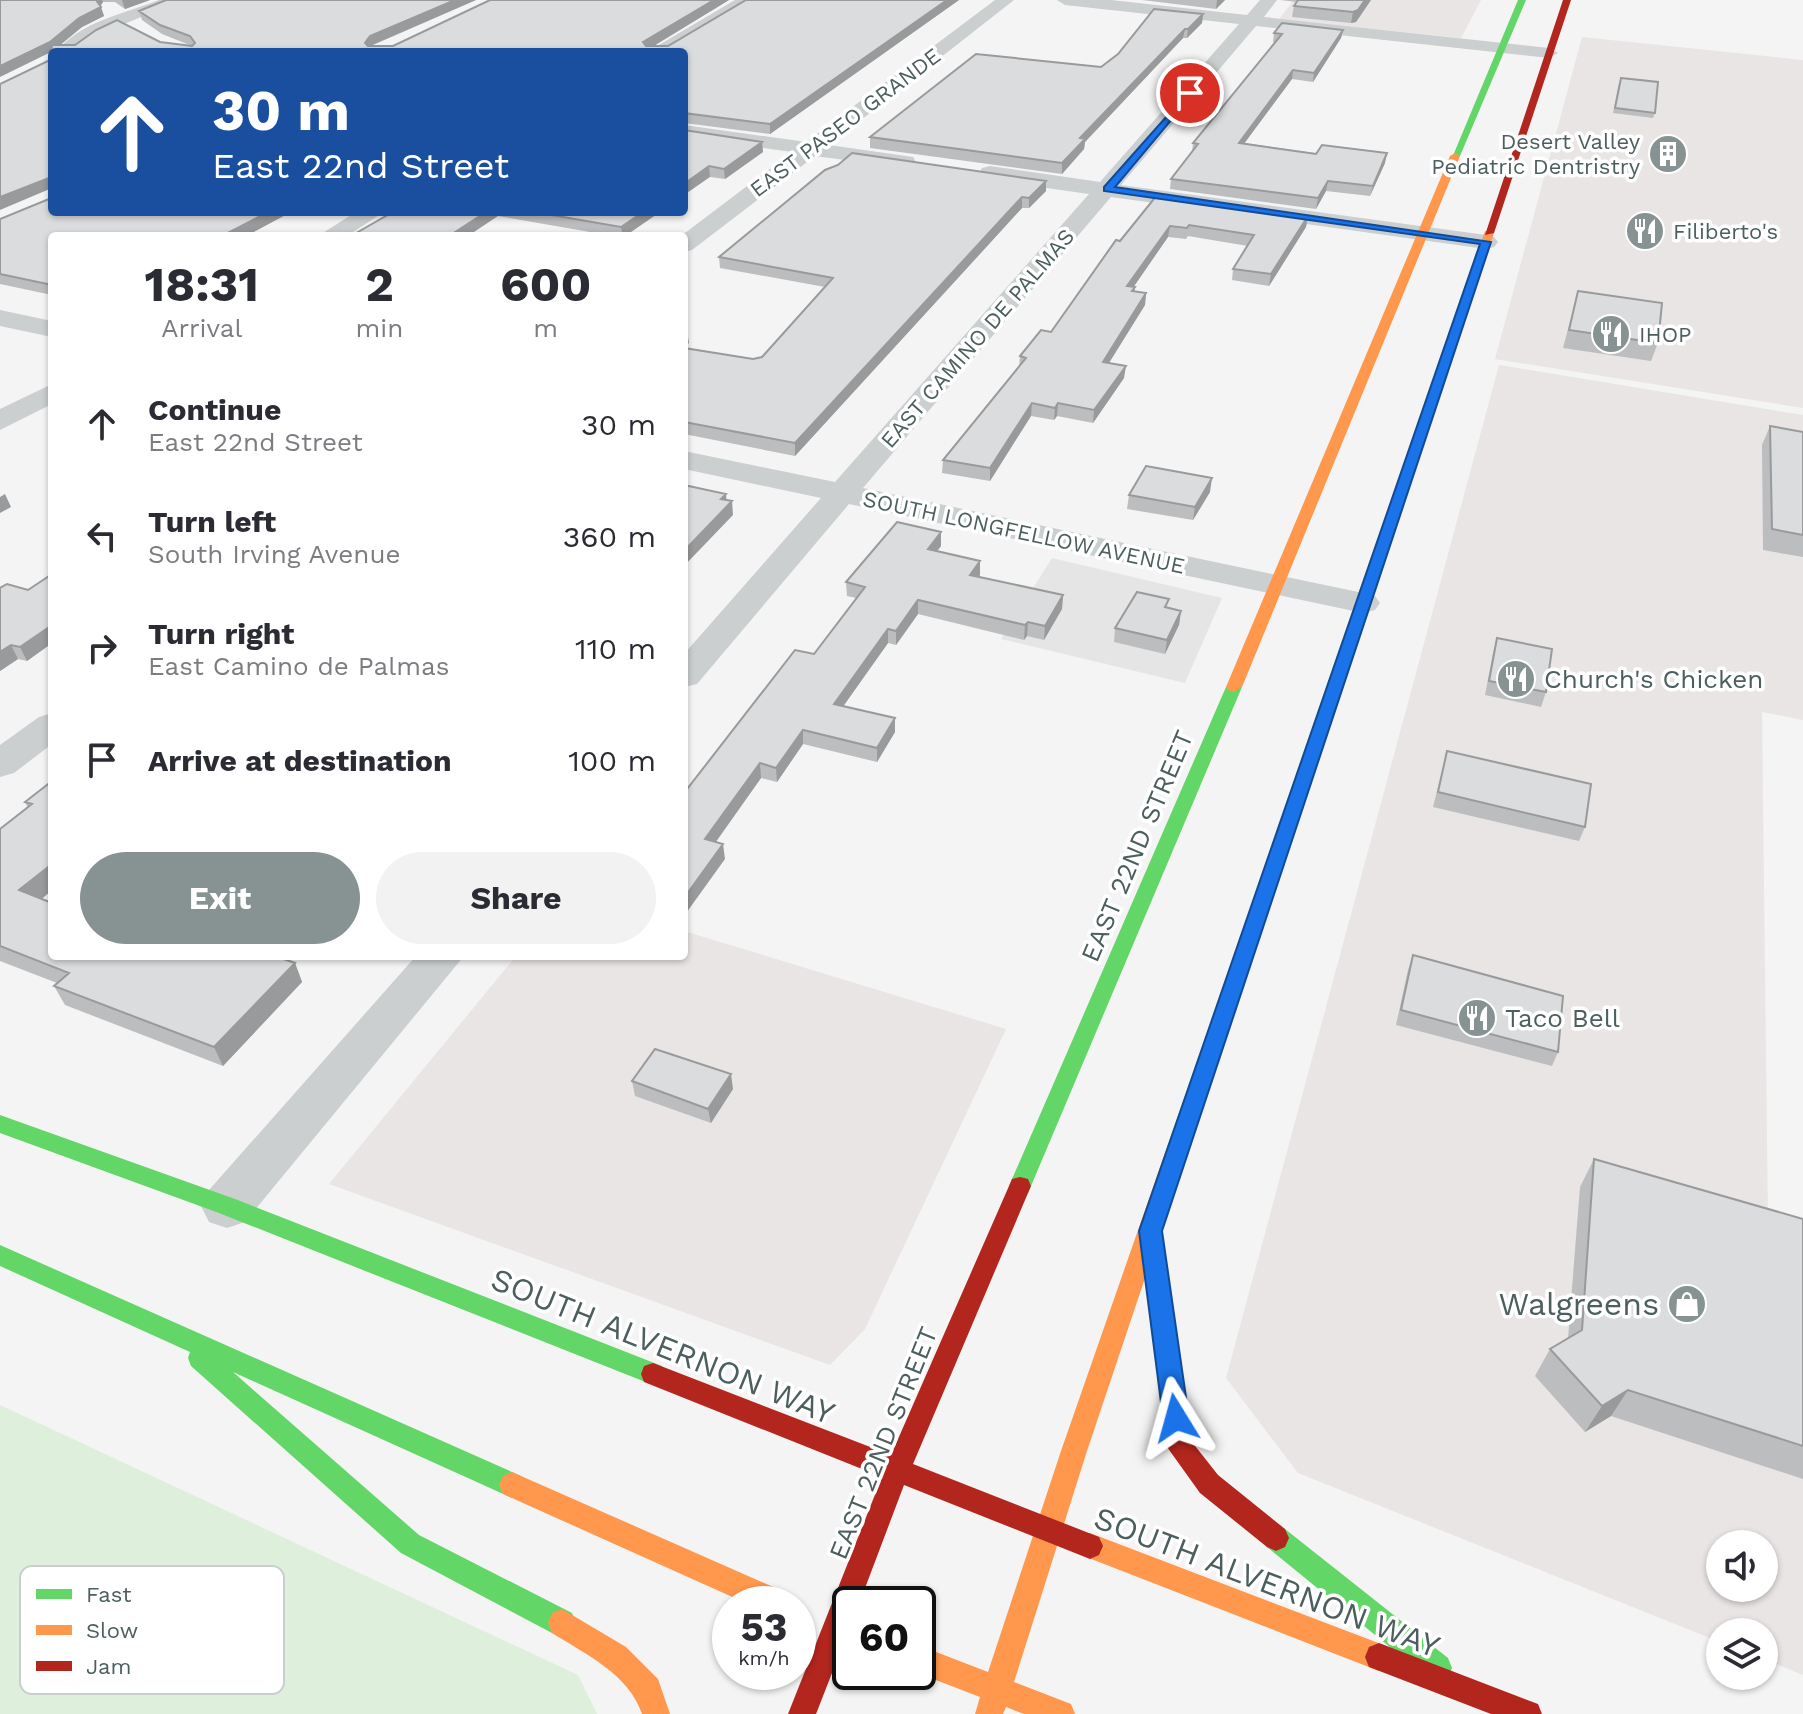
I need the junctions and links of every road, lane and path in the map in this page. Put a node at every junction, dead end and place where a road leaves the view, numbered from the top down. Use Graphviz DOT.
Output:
graph roads {
  1 [pos="110,0"];
  2 [pos="174,0"];
  3 [pos="747,0"];
  4 [pos="1006,0"];
  5 [pos="1065,0"];
  6 [pos="1522,0"];
  7 [pos="1567,0"];
  8 [pos="1261,10"];
  9 [pos="121,18"];
  10 [pos="145,33"];
  11 [pos="69,48"];
  12 [pos="663,48"];
  13 [pos="1503,48"];
  14 [pos="1549,53"];
  15 [pos="688,132"];
  16 [pos="808,149"];
  17 [pos="934,166"];
  18 [pos="966,170"];
  19 [pos="1108,189"];
  20 [pos="366,216"];
  21 [pos="337,232"];
  22 [pos="1422,233"];
  23 [pos="688,242"];
  24 [pos="1486,242"];
  25 [pos="0,318"];
  26 [pos="48,328"];
  27 [pos="48,394"];
  28 [pos="0,421"];
  29 [pos="688,461"];
  30 [pos="842,494"];
  31 [pos="1278,586"];
  32 [pos="1363,603"];
  33 [pos="688,671"];
  34 [pos="48,728"];
  35 [pos="0,764"];
  36 [pos="439,960"];
  37 [pos="0,1124"];
  38 [pos="227,1206"];
  39 [pos="1150,1231"];
  40 [pos="0,1255"];
  41 [pos="168,1329"];
  42 [pos="897,1471"];
  43 [pos="1048,1530"];
  44 [pos="739,1586"];
  45 [pos="853,1586"];
  46 [pos="832,1639"];
  47 [pos="936,1665"];
  48 [pos="997,1687"];
  49 [pos="1464,1690"];
  50 [pos="656,1714"];
  51 [pos="802,1714"];
  52 [pos="989,1714"];
  53 [pos="1061,1714"];
  54 [pos="1528,1714"];
  1 -- 9 [label="street"];
  2 -- 9 [label="street"];
  3 -- 12 [label="street"];
  4 -- 16 [label="street, EAST PASEO GRANDE"];
  5 -- 8 [label="street"];
  6 -- 13 [label="main road, EAST 22ND STREET"];
  7 -- 14 [label="main road"];
  8 -- 13 [label="street"];
  8 -- 19 [label="street, EAST CAMINO DE PALMAS"];
  9 -- 10 [label="street"];
  9 -- 11 [label="street"];
  13 -- 14 [label="street"];
  13 -- 22 [label="main road, EAST 22ND STREET"];
  14 -- 24 [label="main road"];
  15 -- 16 [label="street"];
  16 -- 17 [label="street"];
  16 -- 23 [label="street, EAST PASEO GRANDE"];
  18 -- 19 [label="street"];
  19 -- 22 [label="street"];
  19 -- 30 [label="street, EAST CAMINO DE PALMAS"];
  20 -- 21 [label="street"];
  22 -- 24 [label="street"];
  22 -- 31 [label="main road, EAST 22ND STREET"];
  24 -- 32 [label="main road"];
  25 -- 26 [label="street"];
  27 -- 28 [label="street"];
  29 -- 30 [label="street, SOUTH LONGFELLOW AVENUE"];
  30 -- 31 [label="street, SOUTH LONGFELLOW AVENUE"];
  30 -- 33 [label="street, EAST CAMINO DE PALMAS"];
  31 -- 32 [label="street, SOUTH LONGFELLOW AVENUE"];
  31 -- 42 [label="main road, EAST 22ND STREET"];
  32 -- 39 [label="main road"];
  34 -- 35 [label="street"];
  36 -- 38 [label="street"];
  37 -- 38 [label="main road, SOUTH ALVERNON WAY"];
  38 -- 42 [label="main road, SOUTH ALVERNON WAY"];
  39 -- 43 [label="main road"];
  39 -- 49 [label="main road"];
  40 -- 41 [label="main road"];
  41 -- 44 [label="main road"];
  41 -- 50 [label="main road"];
  42 -- 43 [label="main road, SOUTH ALVERNON WAY"];
  42 -- 45 [label="main road, EAST 22ND STREET"];
  43 -- 48 [label="main road"];
  43 -- 49 [label="main road, SOUTH ALVERNON WAY"];
  46 -- 51 [label="main road, EAST 22ND STREET"];
  47 -- 48 [label="main road"];
  48 -- 52 [label="main road"];
  48 -- 53 [label="main road"];
  49 -- 54 [label="main road, SOUTH ALVERNON WAY"];
}
